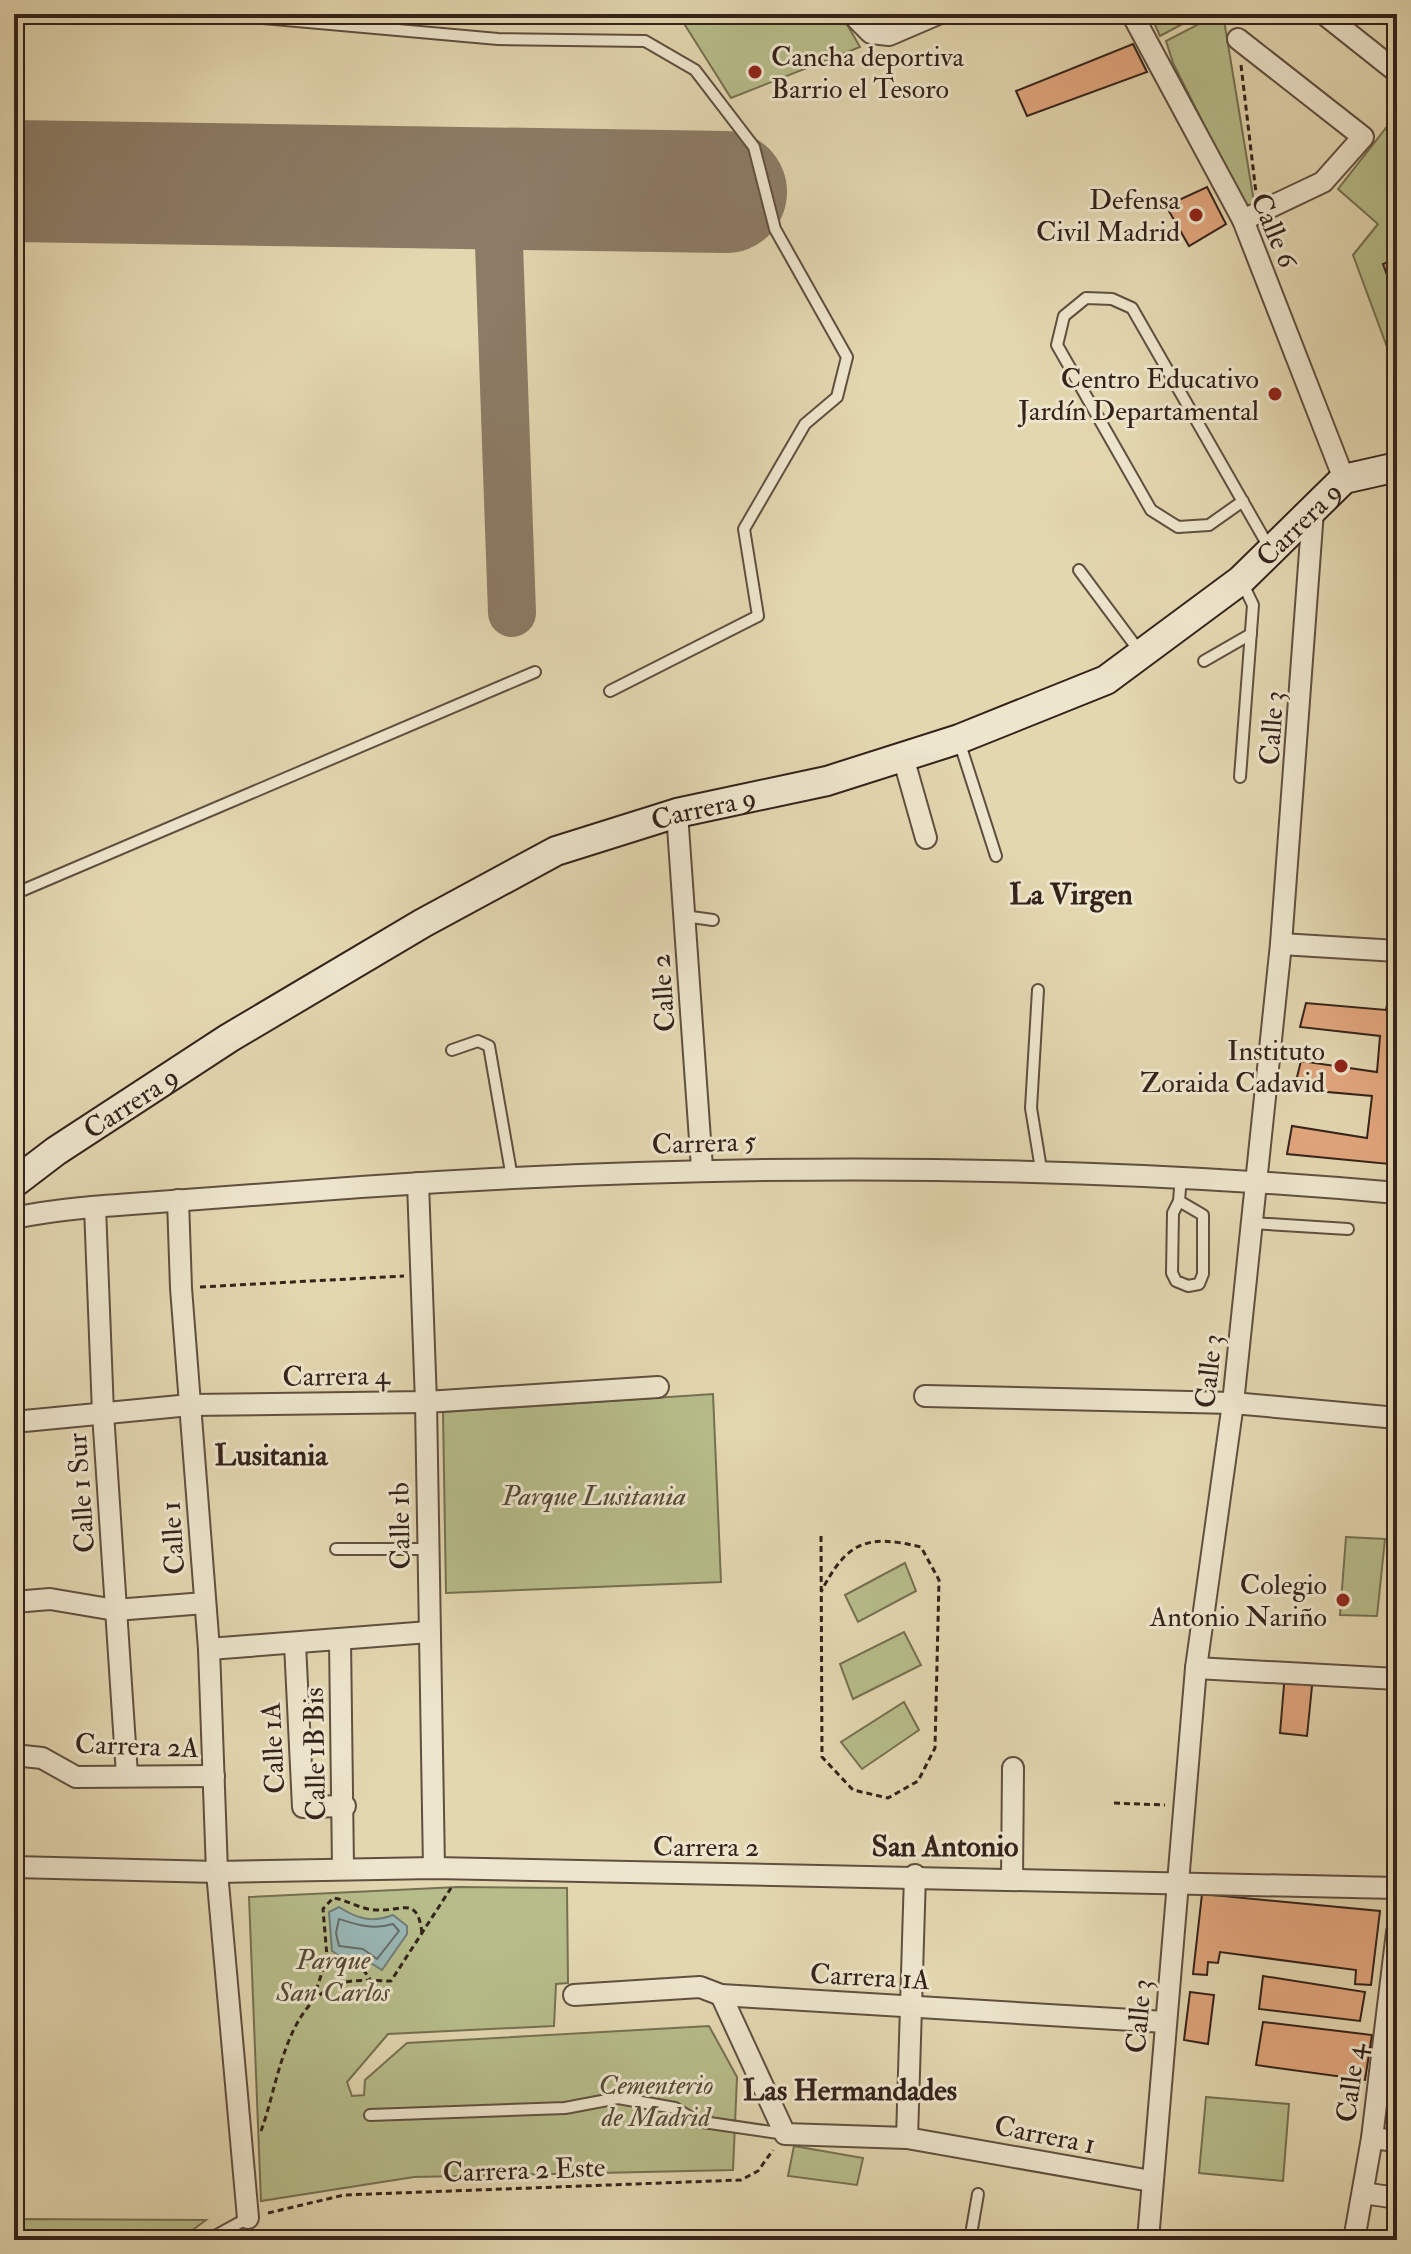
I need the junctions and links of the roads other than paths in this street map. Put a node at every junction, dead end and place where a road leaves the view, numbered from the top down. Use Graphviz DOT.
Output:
graph roads {
  1 [pos="219,14"];
  2 [pos="852,14"];
  3 [pos="938,14"];
  4 [pos="1132,14"];
  5 [pos="1324,14"];
  6 [pos="1238,39"];
  7 [pos="1397,72"];
  8 [pos="1250,217"];
  9 [pos="1397,467"];
  10 [pos="1344,479"];
  11 [pos="1243,501"];
  12 [pos="1313,511"];
  13 [pos="1271,550"];
  14 [pos="1079,570"];
  15 [pos="1241,580"];
  16 [pos="1251,634"];
  17 [pos="1142,654"];
  18 [pos="1204,661"];
  19 [pos="535,672"];
  20 [pos="610,691"];
  21 [pos="959,739"];
  22 [pos="903,757"];
  23 [pos="1240,777"];
  24 [pos="677,813"];
  25 [pos="926,838"];
  26 [pos="996,856"];
  27 [pos="14,894"];
  28 [pos="684,916"];
  29 [pos="713,920"];
  30 [pos="1281,944"];
  31 [pos="1397,951"];
  32 [pos="1038,990"];
  33 [pos="452,1050"];
  34 [pos="702,1168"];
  35 [pos="1041,1169"];
  36 [pos="1181,1176"];
  37 [pos="512,1179"];
  38 [pos="1256,1180"];
  39 [pos="14,1183"];
  40 [pos="418,1183"];
  41 [pos="1397,1193"];
  42 [pos="178,1200"];
  43 [pos="1179,1201"];
  44 [pos="95,1207"];
  45 [pos="14,1218"];
  46 [pos="1252,1223"];
  47 [pos="1348,1229"];
  48 [pos="658,1387"];
  49 [pos="925,1396"];
  50 [pos="426,1402"];
  51 [pos="1233,1403"];
  52 [pos="190,1405"];
  53 [pos="103,1413"];
  54 [pos="1397,1418"];
  55 [pos="14,1422"];
  56 [pos="336,1549"];
  57 [pos="428,1549"];
  58 [pos="14,1602"];
  59 [pos="205,1603"];
  60 [pos="115,1610"];
  61 [pos="429,1632"];
  62 [pos="340,1640"];
  63 [pos="295,1644"];
  64 [pos="209,1649"];
  65 [pos="1196,1668"];
  66 [pos="1397,1679"];
  67 [pos="14,1755"];
  68 [pos="1013,1768"];
  69 [pos="127,1775"];
  70 [pos="214,1776"];
  71 [pos="345,1806"];
  72 [pos="14,1867"];
  73 [pos="343,1868"];
  74 [pos="444,1868"];
  75 [pos="217,1872"];
  76 [pos="915,1875"];
  77 [pos="1012,1879"];
  78 [pos="1180,1880"];
  79 [pos="1397,1888"];
  80 [pos="1397,1932"];
  81 [pos="574,1995"];
  82 [pos="721,1995"];
  83 [pos="913,2006"];
  84 [pos="1165,2022"];
  85 [pos="1389,2059"];
  86 [pos="370,2115"];
  87 [pos="785,2134"];
  88 [pos="907,2138"];
  89 [pos="1372,2138"];
  90 [pos="1397,2141"];
  91 [pos="1151,2181"];
  92 [pos="1363,2193"];
  93 [pos="978,2194"];
  94 [pos="1397,2198"];
  95 [pos="248,2218"];
  96 [pos="1148,2238"];
  97 [pos="208,2240"];
  98 [pos="970,2240"];
  99 [pos="1354,2240"];
  1 -- 20 [label="lane"];
  2 -- 3 [label="street"];
  4 -- 8 [label="street, Calle 6"];
  5 -- 7 [label="street"];
  6 -- 8 [label="street"];
  8 -- 10 [label="street, Calle 6"];
  9 -- 10 [label="street, Carrera 9"];
  10 -- 12 [label="street, Carrera 9"];
  11 -- 11 [label="lane"];
  11 -- 13 [label="lane"];
  12 -- 13 [label="street, Carrera 9"];
  12 -- 30 [label="street, Calle 3"];
  13 -- 15 [label="street, Carrera 9"];
  14 -- 17 [label="lane"];
  15 -- 16 [label="lane"];
  15 -- 17 [label="street, Carrera 9"];
  16 -- 18 [label="lane"];
  16 -- 23 [label="lane"];
  17 -- 21 [label="street, Carrera 9"];
  19 -- 27 [label="lane"];
  21 -- 22 [label="street, Carrera 9"];
  21 -- 26 [label="lane"];
  22 -- 24 [label="street, Carrera 9"];
  22 -- 25 [label="street"];
  24 -- 28 [label="street, Calle 2"];
  24 -- 39 [label="street, Carrera 9"];
  28 -- 29 [label="lane"];
  28 -- 34 [label="street, Calle 2"];
  30 -- 31 [label="street"];
  30 -- 38 [label="street, Calle 3"];
  32 -- 35 [label="lane"];
  33 -- 37 [label="lane"];
  34 -- 35 [label="street, Carrera 5"];
  34 -- 37 [label="street, Carrera 5"];
  35 -- 36 [label="street, Carrera 5"];
  36 -- 38 [label="street, Carrera 5"];
  36 -- 43 [label="lane"];
  37 -- 40 [label="street, Carrera 5"];
  38 -- 41 [label="street, Carrera 5"];
  38 -- 46 [label="street, Calle 3"];
  40 -- 42 [label="street, Carrera 5"];
  40 -- 50 [label="street, Calle 1b"];
  42 -- 44 [label="street, Carrera 5"];
  42 -- 52 [label="street, Calle 1"];
  43 -- 43 [label="lane"];
  44 -- 45 [label="street, Carrera 5"];
  44 -- 53 [label="street, Calle 1 Sur"];
  46 -- 47 [label="lane"];
  46 -- 51 [label="street, Calle 3"];
  48 -- 50 [label="street, Carrera 4"];
  49 -- 51 [label="street"];
  50 -- 52 [label="street, Carrera 4"];
  50 -- 57 [label="street, Calle 1b"];
  51 -- 54 [label="street"];
  51 -- 65 [label="street, Calle 3"];
  52 -- 53 [label="street, Carrera 4"];
  52 -- 59 [label="street, Calle 1"];
  53 -- 55 [label="street, Carrera 4"];
  53 -- 60 [label="street, Calle 1 Sur"];
  56 -- 57 [label="lane"];
  57 -- 61 [label="street, Calle 1b"];
  58 -- 60 [label="street"];
  59 -- 60 [label="street"];
  59 -- 64 [label="street, Calle 1"];
  60 -- 69 [label="street, Calle 1 Sur"];
  61 -- 62 [label="street"];
  61 -- 74 [label="street, Calle 1b"];
  62 -- 63 [label="street"];
  62 -- 71 [label="street, Calle 1B Bis"];
  63 -- 64 [label="street"];
  63 -- 71 [label="street, Calle 1A"];
  64 -- 70 [label="street, Calle 1"];
  65 -- 66 [label="street"];
  65 -- 78 [label="street, Calle 3"];
  67 -- 69 [label="street, Carrera 2A"];
  68 -- 77 [label="street"];
  69 -- 70 [label="street, Carrera 2A"];
  70 -- 75 [label="street, Calle 1"];
  71 -- 73 [label="street, Calle 1B Bis"];
  72 -- 75 [label="street, Carrera 2"];
  73 -- 74 [label="street, Carrera 2"];
  73 -- 75 [label="street, Carrera 2"];
  74 -- 76 [label="street, Carrera 2"];
  75 -- 95 [label="street, Calle 1"];
  76 -- 77 [label="street, Carrera 2"];
  76 -- 83 [label="street"];
  77 -- 78 [label="street, Carrera 2"];
  78 -- 79 [label="street, Carrera 2"];
  78 -- 84 [label="street, Calle 3"];
  80 -- 85 [label="street, Calle 4"];
  81 -- 82 [label="street, Carrera 1A"];
  82 -- 83 [label="street, Carrera 1A"];
  82 -- 87 [label="street"];
  83 -- 84 [label="street, Carrera 1A"];
  83 -- 88 [label="street"];
  84 -- 91 [label="street, Calle 3"];
  85 -- 89 [label="street, Calle 4"];
  86 -- 87 [label="lane"];
  87 -- 88 [label="street, Carrera 1"];
  88 -- 91 [label="street, Carrera 1"];
  89 -- 90 [label="street"];
  89 -- 92 [label="street, Calle 4"];
  91 -- 96 [label="street, Calle 3"];
  92 -- 94 [label="street"];
  92 -- 99 [label="street, Calle 4"];
  93 -- 98 [label="lane"];
  95 -- 97 [label="lane"];
}
